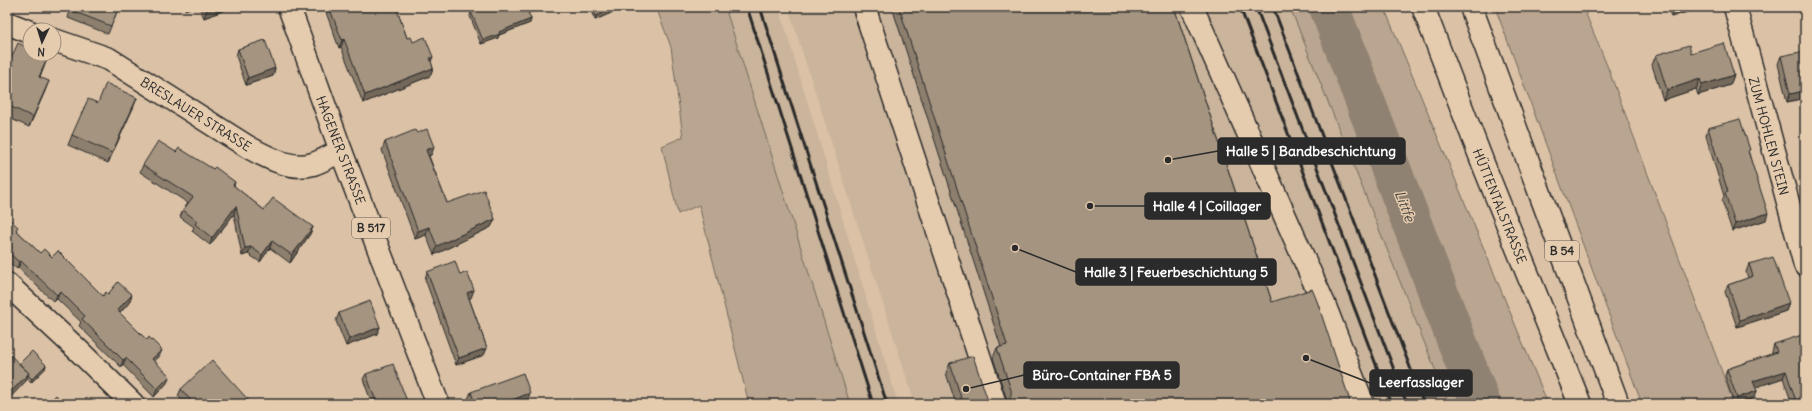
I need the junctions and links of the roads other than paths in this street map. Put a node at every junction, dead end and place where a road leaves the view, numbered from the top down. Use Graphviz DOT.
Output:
graph roads {
  1 [pos="289,7"];
  2 [pos="864,7"];
  3 [pos="1192,7"];
  4 [pos="1423,7"];
  5 [pos="1471,7"];
  6 [pos="1735,7"];
  7 [pos="7,24"];
  8 [pos="22,29"];
  9 [pos="62,43"];
  10 [pos="341,151"];
  11 [pos="1805,265"];
  12 [pos="7,284"];
  13 [pos="133,404"];
  14 [pos="438,404"];
  15 [pos="995,404"];
  16 [pos="1363,404"];
  17 [pos="1580,404"];
  18 [pos="1618,404"];
  1 -- 10 [label="main road, HAGENER STRASSE / B 517"];
  2 -- 15 [label="main road"];
  3 -- 16 [label="main road"];
  4 -- 17 [label="main road, HÜTTENTALSTRASSE"];
  5 -- 18 [label="main road, B 54"];
  6 -- 11 [label="main road, ZUM HOHLEN STEIN"];
  7 -- 8 [label="main road"];
  9 -- 10 [label="main road, BRESLAUER STRASSE"];
  10 -- 14 [label="main road, HAGENER STRASSE / B 517"];
  12 -- 13 [label="main road"];
}
